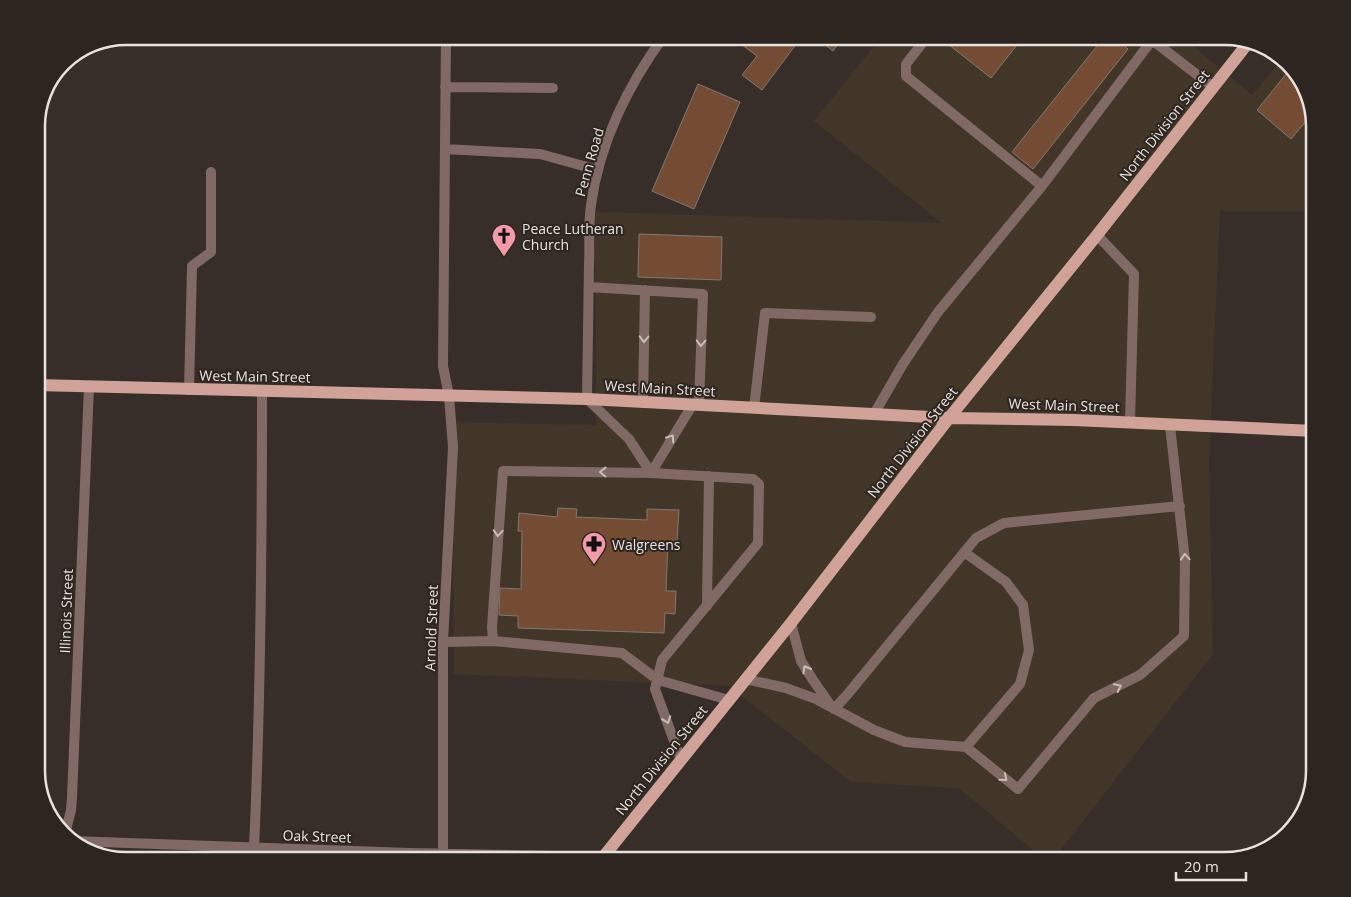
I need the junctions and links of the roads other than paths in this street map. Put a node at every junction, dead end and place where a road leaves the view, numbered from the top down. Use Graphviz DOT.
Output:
graph roads {
  1 [pos="446,45"];
  2 [pos="658,45"];
  3 [pos="921,45"];
  4 [pos="1145,45"];
  5 [pos="1159,45"];
  6 [pos="1244,48"];
  7 [pos="445,87"];
  8 [pos="1213,87"];
  9 [pos="553,88"];
  10 [pos="445,149"];
  11 [pos="598,170"];
  12 [pos="211,172"];
  13 [pos="1042,186"];
  14 [pos="1097,235"];
  15 [pos="589,286"];
  16 [pos="645,290"];
  17 [pos="872,317"];
  18 [pos="45,385"];
  19 [pos="89,387"];
  20 [pos="189,390"];
  21 [pos="262,391"];
  22 [pos="449,396"];
  23 [pos="587,399"];
  24 [pos="643,402"];
  25 [pos="696,405"];
  26 [pos="754,408"];
  27 [pos="874,414"];
  28 [pos="949,418"];
  29 [pos="1130,422"];
  30 [pos="1170,426"];
  31 [pos="1306,431"];
  32 [pos="651,473"];
  33 [pos="708,476"];
  34 [pos="1180,506"];
  35 [pos="964,552"];
  36 [pos="707,606"];
  37 [pos="791,623"];
  38 [pos="493,641"];
  39 [pos="443,642"];
  40 [pos="746,679"];
  41 [pos="658,680"];
  42 [pos="729,700"];
  43 [pos="834,709"];
  44 [pos="966,747"];
  45 [pos="681,760"];
  46 [pos="67,827"];
  47 [pos="86,842"];
  48 [pos="254,848"];
  49 [pos="330,852"];
  50 [pos="443,852"];
  51 [pos="607,852"];
  1 -- 7 [label="street, Arnold Street"];
  2 -- 11 [label="street, Penn Road"];
  3 -- 13 [label="street"];
  4 -- 13 [label="street"];
  5 -- 8 [label="street"];
  6 -- 8 [label="main road, North Division Street"];
  7 -- 9 [label="street"];
  7 -- 10 [label="street, Arnold Street"];
  8 -- 14 [label="main road, North Division Street"];
  10 -- 11 [label="street"];
  10 -- 22 [label="street, Arnold Street"];
  11 -- 15 [label="street, Penn Road"];
  12 -- 20 [label="street"];
  13 -- 27 [label="street"];
  14 -- 28 [label="main road, North Division Street"];
  14 -- 29 [label="street"];
  15 -- 16 [label="street"];
  15 -- 23 [label="street, Penn Road"];
  16 -- 24 [label="street, one-way"];
  16 -- 25 [label="street, one-way"];
  17 -- 26 [label="street"];
  18 -- 19 [label="main road, West Main Street"];
  19 -- 20 [label="main road, West Main Street"];
  19 -- 46 [label="street, Illinois Street"];
  20 -- 21 [label="main road, West Main Street"];
  21 -- 22 [label="main road, West Main Street"];
  21 -- 48 [label="street"];
  22 -- 23 [label="main road, West Main Street"];
  22 -- 39 [label="street, Arnold Street"];
  23 -- 24 [label="main road, West Main Street"];
  23 -- 32 [label="street"];
  24 -- 25 [label="main road, West Main Street"];
  25 -- 26 [label="main road, West Main Street"];
  32 -- 25 [label="street, one-way"];
  26 -- 27 [label="main road, West Main Street"];
  27 -- 28 [label="main road, West Main Street"];
  28 -- 29 [label="main road, West Main Street"];
  28 -- 37 [label="main road, North Division Street"];
  29 -- 30 [label="main road, West Main Street"];
  30 -- 31 [label="main road, West Main Street"];
  30 -- 34 [label="street"];
  32 -- 33 [label="street"];
  32 -- 38 [label="street, one-way"];
  33 -- 36 [label="street"];
  33 -- 36 [label="street"];
  34 -- 35 [label="street"];
  44 -- 34 [label="street, one-way"];
  35 -- 43 [label="street"];
  35 -- 44 [label="street"];
  36 -- 41 [label="street"];
  37 -- 40 [label="main road, North Division Street"];
  43 -- 37 [label="street, one-way"];
  38 -- 39 [label="street"];
  38 -- 41 [label="street"];
  39 -- 50 [label="street, Arnold Street"];
  40 -- 42 [label="main road, North Division Street"];
  40 -- 43 [label="street"];
  41 -- 42 [label="street"];
  41 -- 45 [label="street, one-way"];
  42 -- 45 [label="main road, North Division Street"];
  43 -- 44 [label="street"];
  45 -- 51 [label="main road, North Division Street"];
  47 -- 48 [label="street, Oak Street"];
  48 -- 49 [label="street, Oak Street"];
}
